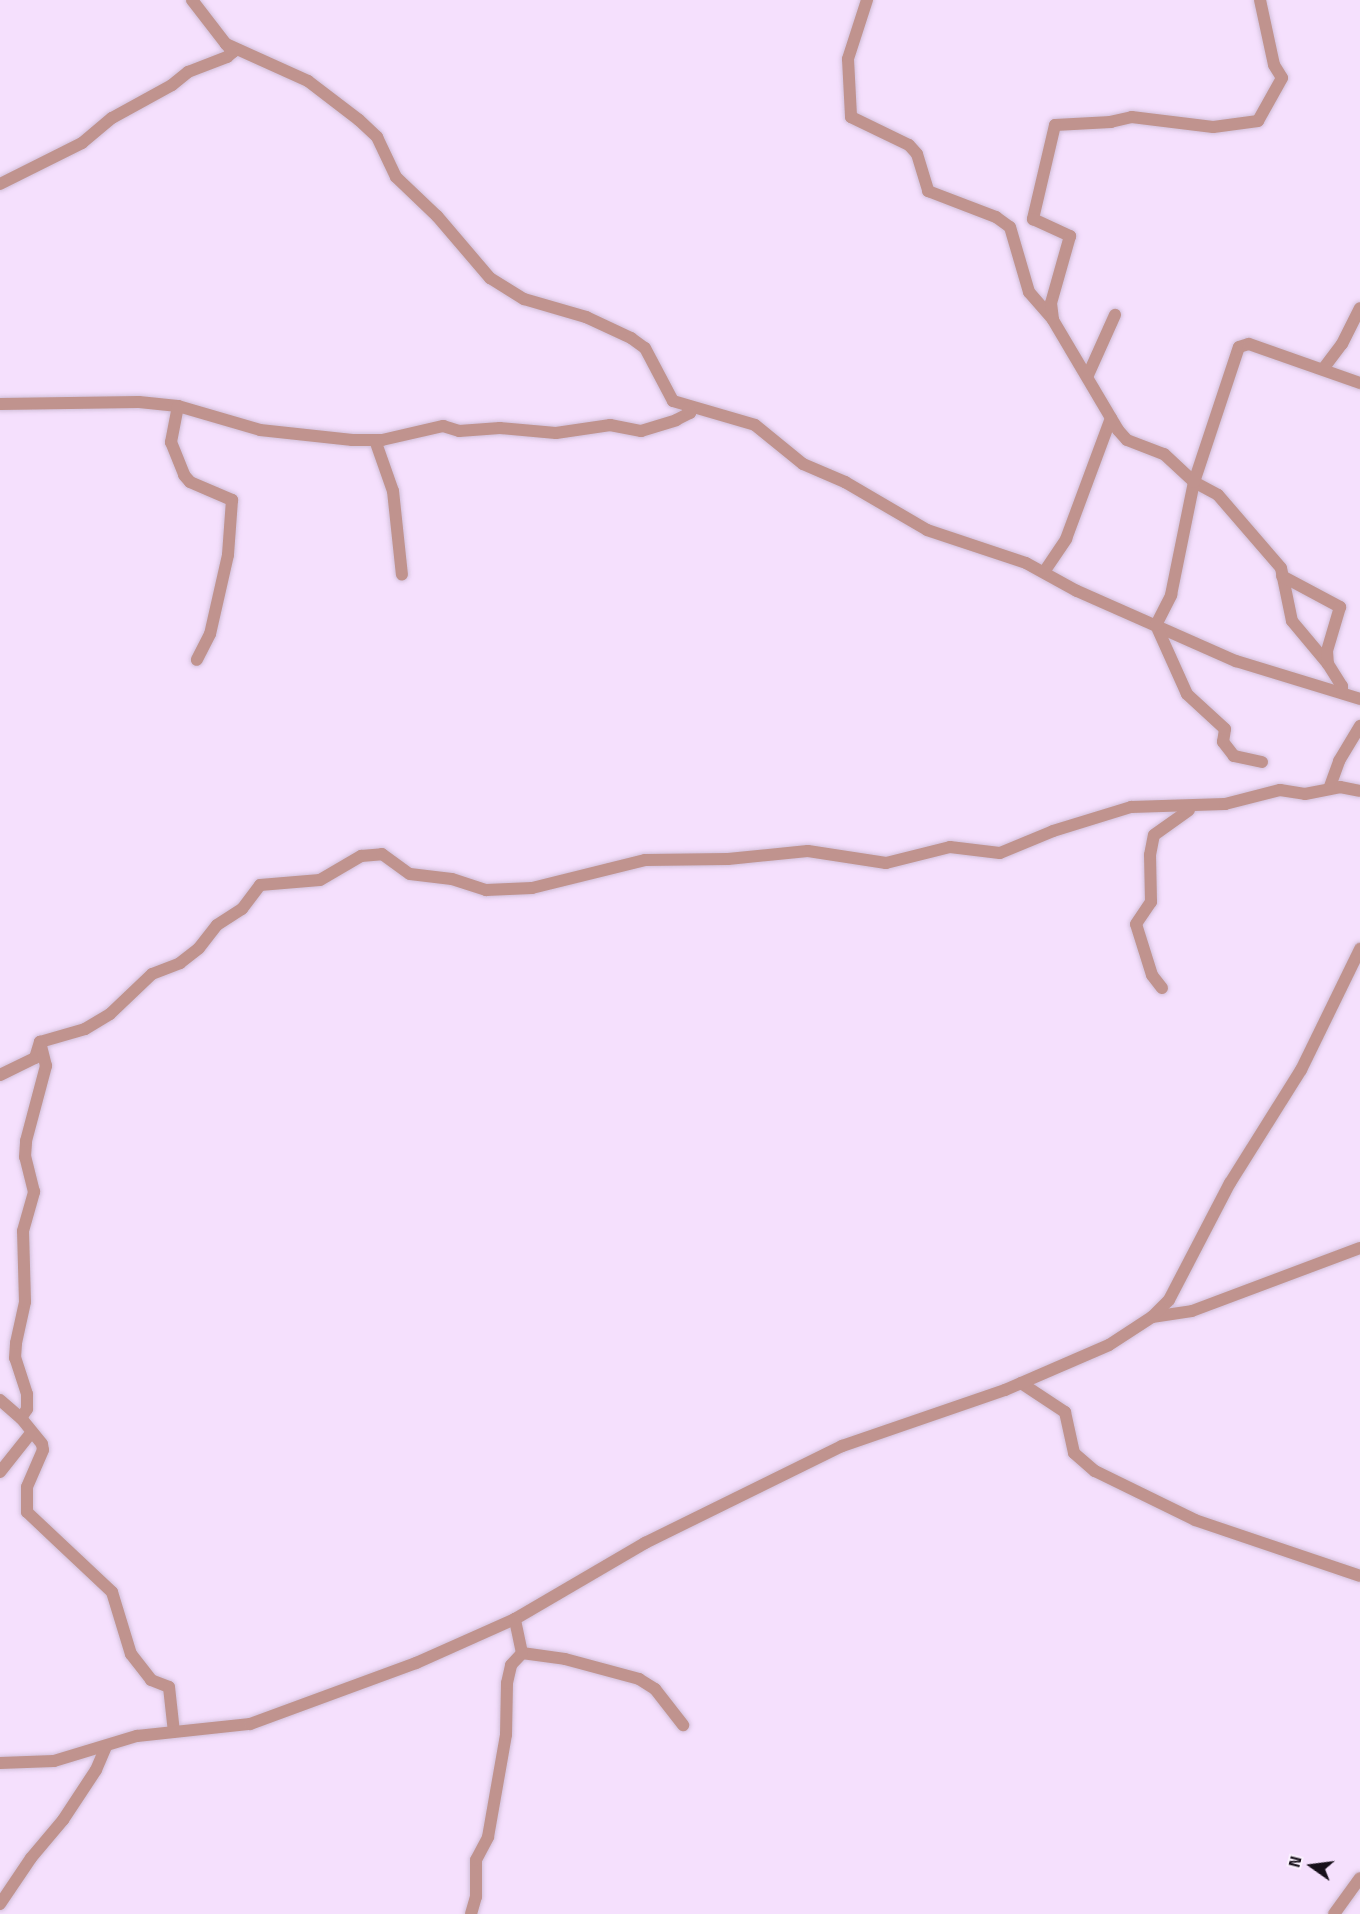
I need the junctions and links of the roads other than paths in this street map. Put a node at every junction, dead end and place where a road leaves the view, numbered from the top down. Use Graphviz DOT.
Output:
graph roads {
  1 [pos="192,0"];
  2 [pos="867,0"];
  3 [pos="1260,0"];
  4 [pos="226,45"];
  5 [pos="0,184"];
  6 [pos="1360,308"];
  7 [pos="1115,315"];
  8 [pos="1053,320"];
  9 [pos="1323,369"];
  10 [pos="1088,375"];
  11 [pos="1360,383"];
  12 [pos="0,404"];
  13 [pos="178,406"];
  14 [pos="688,408"];
  15 [pos="1111,418"];
  16 [pos="375,440"];
  17 [pos="1194,482"];
  18 [pos="1044,572"];
  19 [pos="402,575"];
  20 [pos="1282,576"];
  21 [pos="1156,625"];
  22 [pos="197,660"];
  23 [pos="1328,664"];
  24 [pos="1342,693"];
  25 [pos="1360,699"];
  26 [pos="1360,726"];
  27 [pos="1262,762"];
  28 [pos="1329,789"];
  29 [pos="1360,790"];
  30 [pos="1197,806"];
  31 [pos="1360,949"];
  32 [pos="1162,987"];
  33 [pos="40,1042"];
  34 [pos="0,1074"];
  35 [pos="1360,1248"];
  36 [pos="1152,1317"];
  37 [pos="1021,1383"];
  38 [pos="0,1400"];
  39 [pos="21,1418"];
  40 [pos="31,1433"];
  41 [pos="0,1472"];
  42 [pos="1360,1576"];
  43 [pos="515,1619"];
  44 [pos="522,1653"];
  45 [pos="682,1725"];
  46 [pos="174,1732"];
  47 [pos="106,1746"];
  48 [pos="0,1763"];
  49 [pos="1360,1878"];
  50 [pos="0,1904"];
  51 [pos="471,1914"];
  52 [pos="1334,1914"];
  1 -- 4 [label="street"];
  2 -- 8 [label="street"];
  3 -- 8 [label="street"];
  4 -- 5 [label="street"];
  4 -- 14 [label="street"];
  6 -- 9 [label="street"];
  7 -- 10 [label="street"];
  8 -- 10 [label="street"];
  9 -- 11 [label="street"];
  9 -- 17 [label="street"];
  10 -- 15 [label="street"];
  12 -- 13 [label="street"];
  13 -- 16 [label="street"];
  13 -- 22 [label="street"];
  14 -- 16 [label="street"];
  14 -- 18 [label="street"];
  15 -- 17 [label="street"];
  15 -- 18 [label="street"];
  16 -- 19 [label="street"];
  17 -- 20 [label="street"];
  17 -- 21 [label="street"];
  18 -- 21 [label="street"];
  20 -- 23 [label="street"];
  20 -- 23 [label="street"];
  21 -- 24 [label="street"];
  21 -- 27 [label="street"];
  23 -- 24 [label="street"];
  24 -- 25 [label="street"];
  26 -- 28 [label="street"];
  28 -- 29 [label="street"];
  28 -- 30 [label="street"];
  30 -- 32 [label="street"];
  30 -- 33 [label="street"];
  31 -- 36 [label="street"];
  33 -- 34 [label="street"];
  33 -- 39 [label="street"];
  35 -- 36 [label="street"];
  36 -- 37 [label="street"];
  37 -- 42 [label="street"];
  37 -- 43 [label="street"];
  38 -- 39 [label="street"];
  39 -- 40 [label="street"];
  40 -- 41 [label="street"];
  40 -- 46 [label="street"];
  43 -- 44 [label="street"];
  43 -- 46 [label="street"];
  44 -- 45 [label="street"];
  44 -- 51 [label="street"];
  46 -- 47 [label="street"];
  47 -- 48 [label="street"];
  47 -- 50 [label="street"];
  49 -- 52 [label="street"];
}
